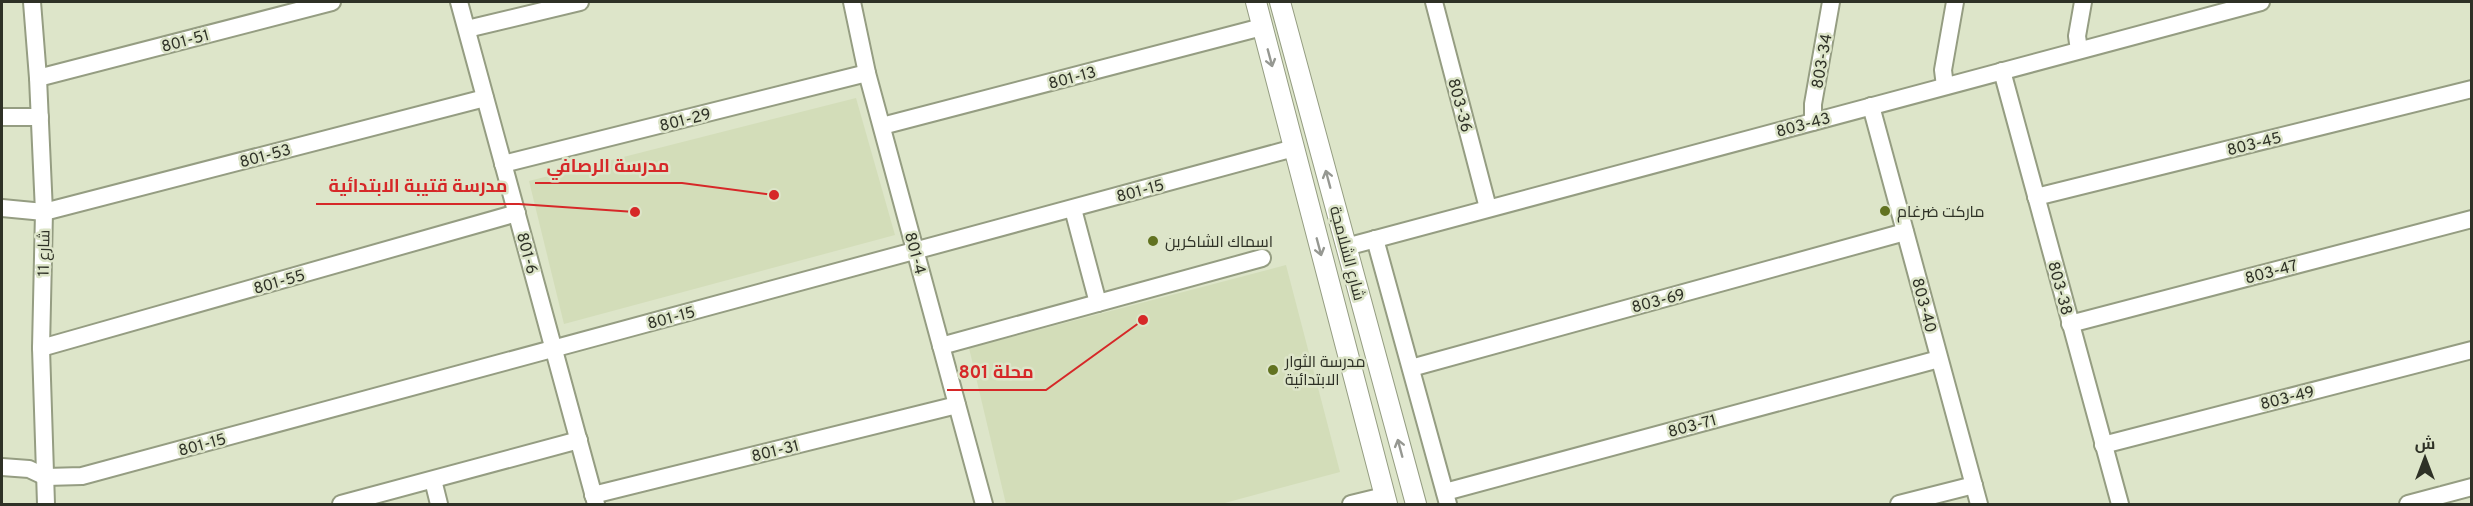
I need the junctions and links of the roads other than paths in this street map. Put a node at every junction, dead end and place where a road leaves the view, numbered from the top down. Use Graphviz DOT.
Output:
graph roads {
  1 [pos="32,2"];
  2 [pos="332,2"];
  3 [pos="459,2"];
  4 [pos="580,2"];
  5 [pos="855,2"];
  6 [pos="1256,2"];
  7 [pos="1280,2"];
  8 [pos="1434,2"];
  9 [pos="1832,2"];
  10 [pos="1955,2"];
  11 [pos="2083,2"];
  12 [pos="2261,2"];
  13 [pos="2208,8"];
  14 [pos="1262,27"];
  15 [pos="467,29"];
  16 [pos="2079,50"];
  17 [pos="2002,71"];
  18 [pos="867,73"];
  19 [pos="38,78"];
  20 [pos="1945,86"];
  21 [pos="2472,89"];
  22 [pos="485,98"];
  23 [pos="1871,106"];
  24 [pos="2,117"];
  25 [pos="40,117"];
  26 [pos="1812,122"];
  27 [pos="882,126"];
  28 [pos="1294,148"];
  29 [pos="503,164"];
  30 [pos="2036,198"];
  31 [pos="2,208"];
  32 [pos="1488,208"];
  33 [pos="1073,209"];
  34 [pos="44,212"];
  35 [pos="517,213"];
  36 [pos="2472,219"];
  37 [pos="1905,232"];
  38 [pos="1375,239"];
  39 [pos="1346,247"];
  40 [pos="916,252"];
  41 [pos="1262,258"];
  42 [pos="1098,303"];
  43 [pos="2070,324"];
  44 [pos="941,346"];
  45 [pos="41,348"];
  46 [pos="553,348"];
  47 [pos="2472,350"];
  48 [pos="1939,359"];
  49 [pos="1411,368"];
  50 [pos="957,405"];
  51 [pos="579,440"];
  52 [pos="2103,445"];
  53 [pos="2,467"];
  54 [pos="46,477"];
  55 [pos="433,480"];
  56 [pos="1974,484"];
  57 [pos="2472,487"];
  58 [pos="1446,498"];
  59 [pos="595,500"];
  60 [pos="1386,500"];
  61 [pos="46,504"];
  62 [pos="341,504"];
  63 [pos="439,504"];
  64 [pos="984,504"];
  65 [pos="1352,504"];
  66 [pos="1416,504"];
  67 [pos="1899,504"];
  68 [pos="1979,504"];
  69 [pos="2120,504"];
  70 [pos="2408,504"];
  1 -- 19 [label="street, شارع 11"];
  2 -- 19 [label="street, 801-51"];
  3 -- 15 [label="street, 801-6"];
  4 -- 15 [label="street"];
  5 -- 18 [label="street, 801-4"];
  6 -- 14 [label="street, شارع الشلامجة"];
  39 -- 7 [label="street, شارع الشلامجة, one-way"];
  8 -- 32 [label="street, 803-36"];
  9 -- 26 [label="street, 803-34"];
  10 -- 20 [label="street"];
  11 -- 16 [label="street"];
  12 -- 13 [label="street, 803-43"];
  13 -- 16 [label="street, 803-43"];
  14 -- 27 [label="street, 801-13"];
  14 -- 28 [label="street, شارع الشلامجة, one-way"];
  15 -- 22 [label="street, 801-6"];
  16 -- 17 [label="street, 803-43"];
  17 -- 20 [label="street, 803-43"];
  17 -- 30 [label="street, 803-38"];
  18 -- 27 [label="street, 801-4"];
  18 -- 29 [label="street, 801-29"];
  19 -- 25 [label="street, شارع 11"];
  20 -- 23 [label="street, 803-43"];
  21 -- 30 [label="street, 803-45"];
  22 -- 29 [label="street, 801-6"];
  22 -- 34 [label="street, 801-53"];
  23 -- 26 [label="street, 803-43"];
  23 -- 37 [label="street, 803-40"];
  24 -- 25 [label="street"];
  25 -- 34 [label="street, شارع 11"];
  26 -- 32 [label="street, 803-43"];
  27 -- 40 [label="street, 801-4"];
  28 -- 33 [label="street, 801-15"];
  28 -- 60 [label="street, شارع الشلامجة, one-way"];
  29 -- 35 [label="street, 801-6"];
  30 -- 43 [label="street, 803-38"];
  31 -- 34 [label="street, 801-53"];
  32 -- 38 [label="street, 803-43"];
  33 -- 40 [label="street, 801-15"];
  33 -- 42 [label="street"];
  34 -- 45 [label="street, شارع 11"];
  35 -- 45 [label="street, 801-55"];
  35 -- 46 [label="street, 801-6"];
  36 -- 43 [label="street, 803-47"];
  37 -- 48 [label="street, 803-40"];
  37 -- 49 [label="street, 803-69"];
  38 -- 39 [label="street, 803-43"];
  38 -- 49 [label="street"];
  66 -- 39 [label="street, شارع الشلامجة, one-way"];
  40 -- 44 [label="street, 801-4"];
  40 -- 46 [label="street, 801-15"];
  41 -- 42 [label="street"];
  42 -- 44 [label="street"];
  43 -- 52 [label="street, 803-38"];
  44 -- 50 [label="street, 801-4"];
  45 -- 54 [label="street, شارع 11"];
  46 -- 51 [label="street, 801-6"];
  46 -- 54 [label="street, 801-15"];
  47 -- 52 [label="street, 803-49"];
  48 -- 56 [label="street, 803-40"];
  48 -- 58 [label="street, 803-71"];
  49 -- 58 [label="street"];
  50 -- 59 [label="street, 801-31"];
  50 -- 64 [label="street, 801-4"];
  51 -- 55 [label="street"];
  51 -- 59 [label="street, 801-6"];
  52 -- 69 [label="street, 803-38"];
  53 -- 54 [label="street, 801-15"];
  54 -- 61 [label="street, شارع 11"];
  55 -- 62 [label="street"];
  55 -- 63 [label="street"];
  56 -- 67 [label="street"];
  56 -- 68 [label="street, 803-40"];
  57 -- 70 [label="street"];
  60 -- 65 [label="street"];
}
